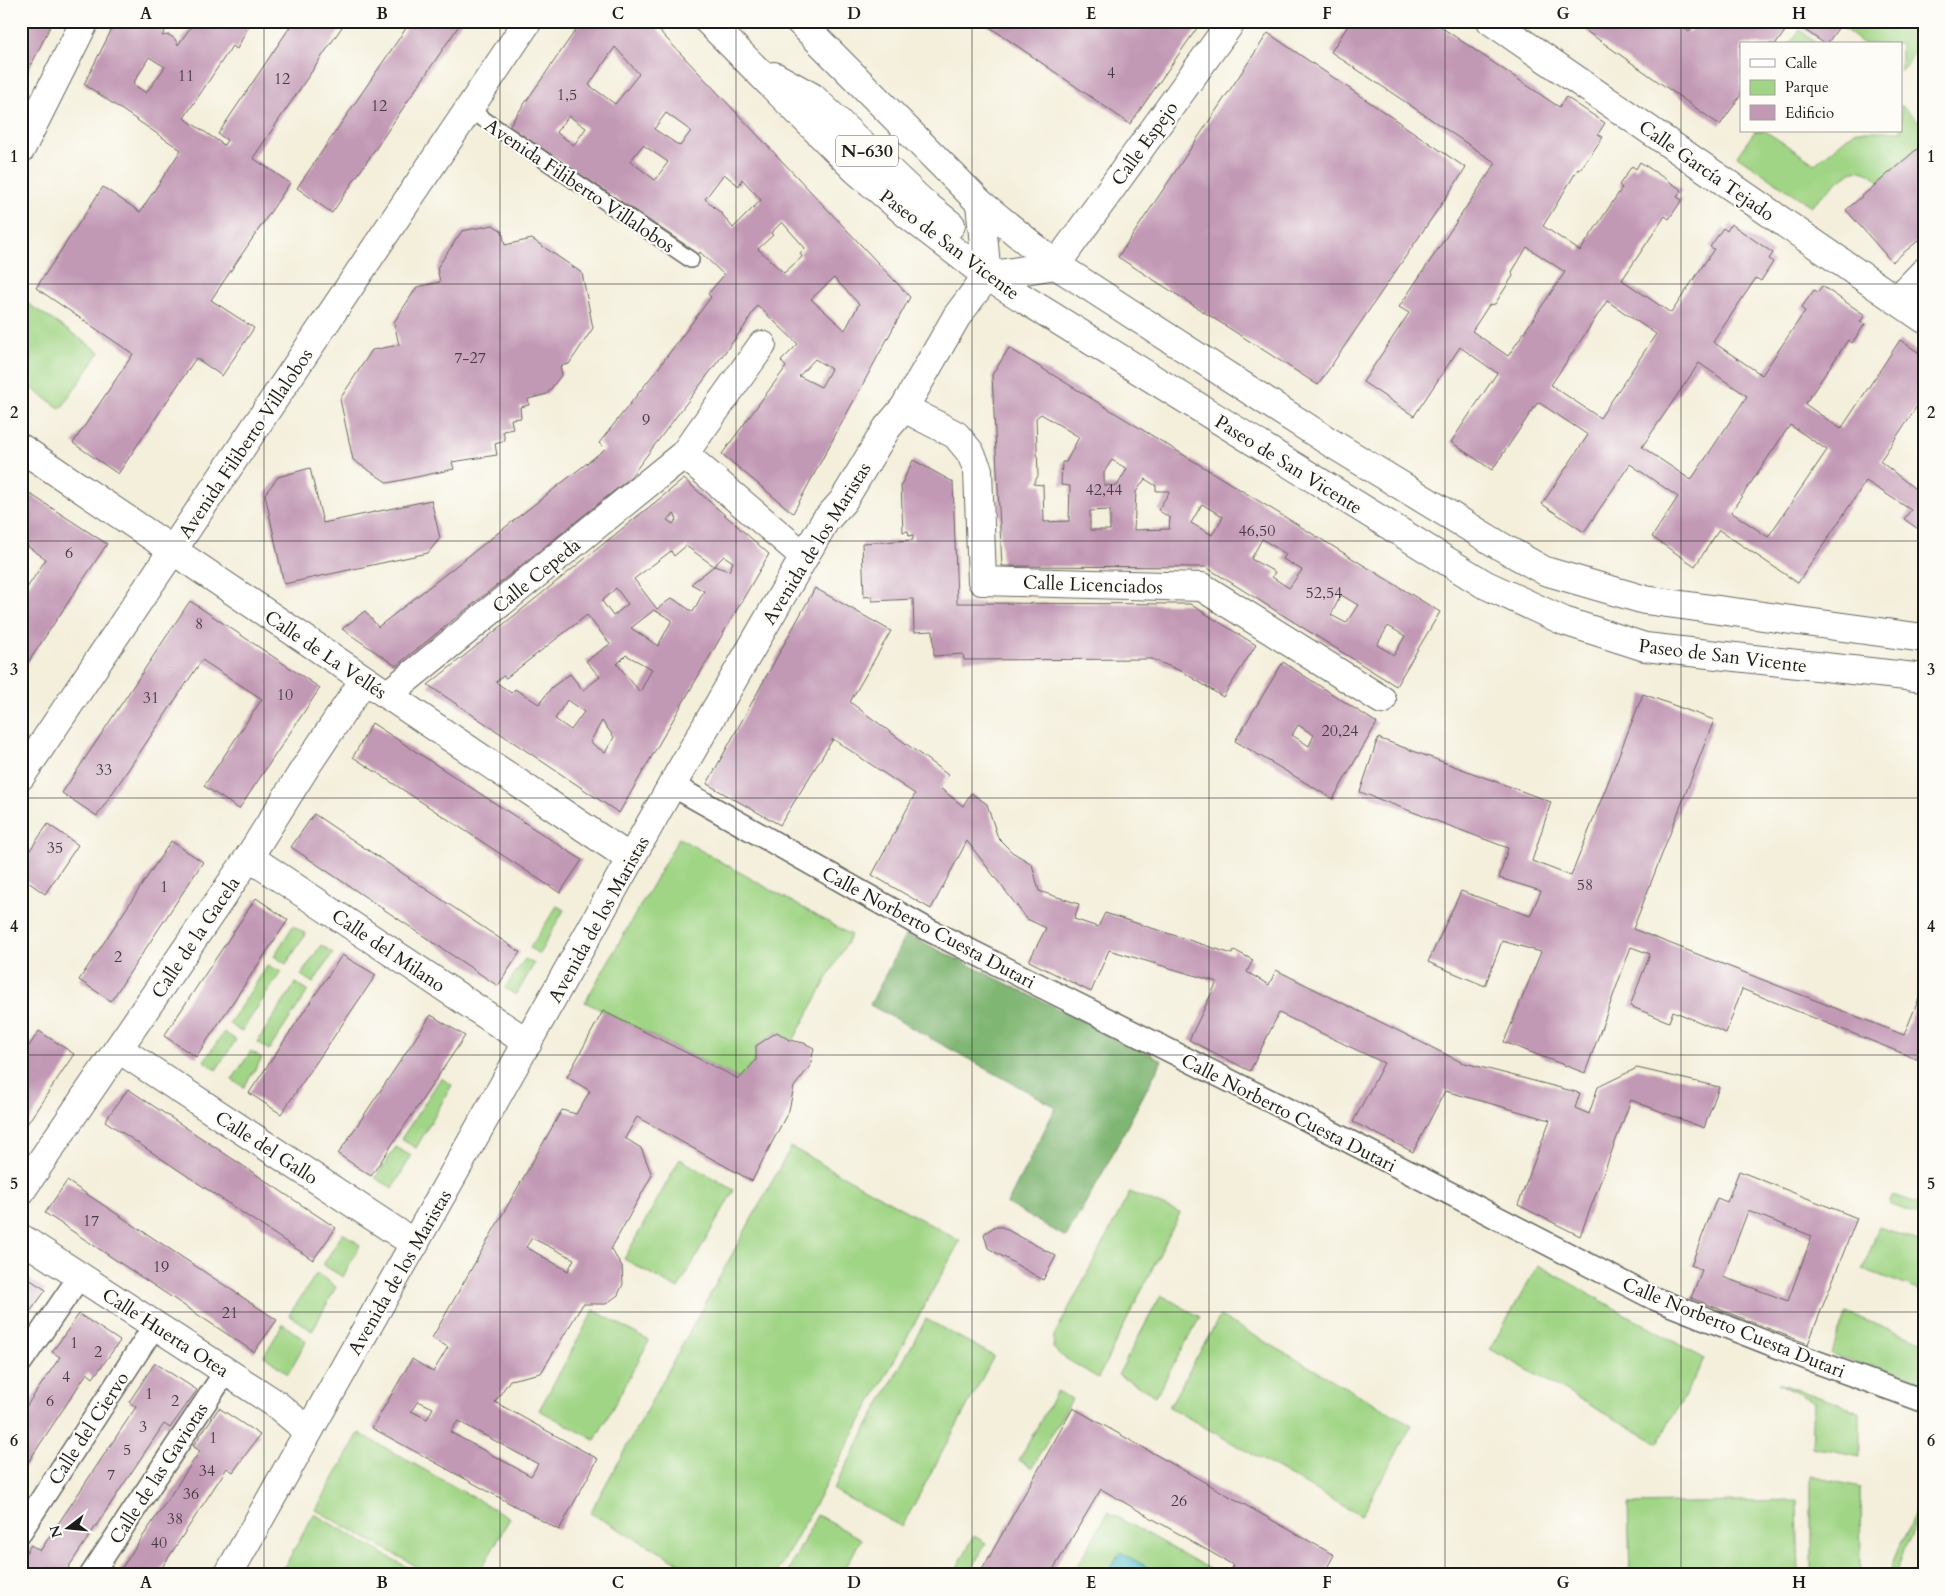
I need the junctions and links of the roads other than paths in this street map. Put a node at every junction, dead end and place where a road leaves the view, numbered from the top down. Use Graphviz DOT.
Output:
graph roads {
  1 [pos="86,21"];
  2 [pos="528,21"];
  3 [pos="708,21"];
  4 [pos="1232,21"];
  5 [pos="1491,21"];
  6 [pos="801,26"];
  7 [pos="470,110"];
  8 [pos="21,149"];
  9 [pos="980,203"];
  10 [pos="691,260"];
  11 [pos="1056,265"];
  12 [pos="994,267"];
  13 [pos="1924,272"];
  14 [pos="1896,300"];
  15 [pos="1924,320"];
  16 [pos="762,345"];
  17 [pos="904,408"];
  18 [pos="21,448"];
  19 [pos="684,454"];
  20 [pos="172,550"];
  21 [pos="804,556"];
  22 [pos="1924,638"];
  23 [pos="1924,678"];
  24 [pos="364,680"];
  25 [pos="387,695"];
  26 [pos="1382,700"];
  27 [pos="21,776"];
  28 [pos="672,786"];
  29 [pos="249,857"];
  30 [pos="631,859"];
  31 [pos="528,1043"];
  32 [pos="119,1049"];
  33 [pos="21,1191"];
  34 [pos="21,1238"];
  35 [pos="415,1244"];
  36 [pos="80,1276"];
  37 [pos="155,1325"];
  38 [pos="21,1362"];
  39 [pos="226,1371"];
  40 [pos="1924,1401"];
  41 [pos="308,1431"];
  42 [pos="21,1531"];
  43 [pos="91,1575"];
  44 [pos="228,1575"];
  1 -- 8 [label="main road"];
  2 -- 7 [label="main road, Avenida Filiberto Villalobos"];
  3 -- 12 [label="main road, Paseo de San Vicente"];
  4 -- 11 [label="main road, Calle Espejo"];
  5 -- 14 [label="main road, Calle García Tejado"];
  6 -- 9 [label="main road"];
  7 -- 10 [label="lane, Avenida Filiberto Villalobos"];
  7 -- 20 [label="main road, Avenida Filiberto Villalobos"];
  9 -- 11 [label="main road"];
  9 -- 12 [label="main road"];
  11 -- 12 [label="main road"];
  11 -- 22 [label="main road"];
  12 -- 17 [label="main road, Avenida de los Maristas"];
  12 -- 23 [label="main road, Paseo de San Vicente"];
  13 -- 14 [label="main road"];
  14 -- 15 [label="main road, Calle García Tejado"];
  16 -- 19 [label="main road, Calle Cepeda"];
  17 -- 21 [label="main road, Avenida de los Maristas"];
  17 -- 26 [label="main road, Calle Licenciados"];
  18 -- 20 [label="main road, Calle de La Vellés"];
  19 -- 21 [label="main road"];
  19 -- 25 [label="main road, Calle Cepeda"];
  20 -- 24 [label="main road, Calle de La Vellés"];
  20 -- 27 [label="main road, Avenida Filiberto Villalobos"];
  21 -- 28 [label="main road, Avenida de los Maristas"];
  24 -- 25 [label="main road, Calle de La Vellés"];
  24 -- 29 [label="main road, Calle de la Gacela"];
  25 -- 30 [label="main road, Calle de La Vellés"];
  28 -- 30 [label="main road, Avenida de los Maristas"];
  28 -- 40 [label="street, Calle Norberto Cuesta Dutari"];
  29 -- 31 [label="main road, Calle del Milano"];
  29 -- 32 [label="main road, Calle de la Gacela"];
  30 -- 31 [label="main road, Avenida de los Maristas"];
  31 -- 35 [label="main road, Avenida de los Maristas"];
  32 -- 33 [label="main road, Calle de la Gacela"];
  32 -- 35 [label="main road, Calle del Gallo"];
  34 -- 36 [label="main road, Calle Huerta Otea"];
  35 -- 41 [label="main road, Avenida de los Maristas"];
  36 -- 37 [label="main road, Calle Huerta Otea"];
  36 -- 38 [label="street"];
  37 -- 39 [label="main road, Calle Huerta Otea"];
  37 -- 42 [label="street, Calle del Ciervo"];
  39 -- 41 [label="main road, Calle Huerta Otea"];
  39 -- 43 [label="street, Calle de las Gaviotas"];
  41 -- 44 [label="main road, Avenida de los Maristas"];
}
